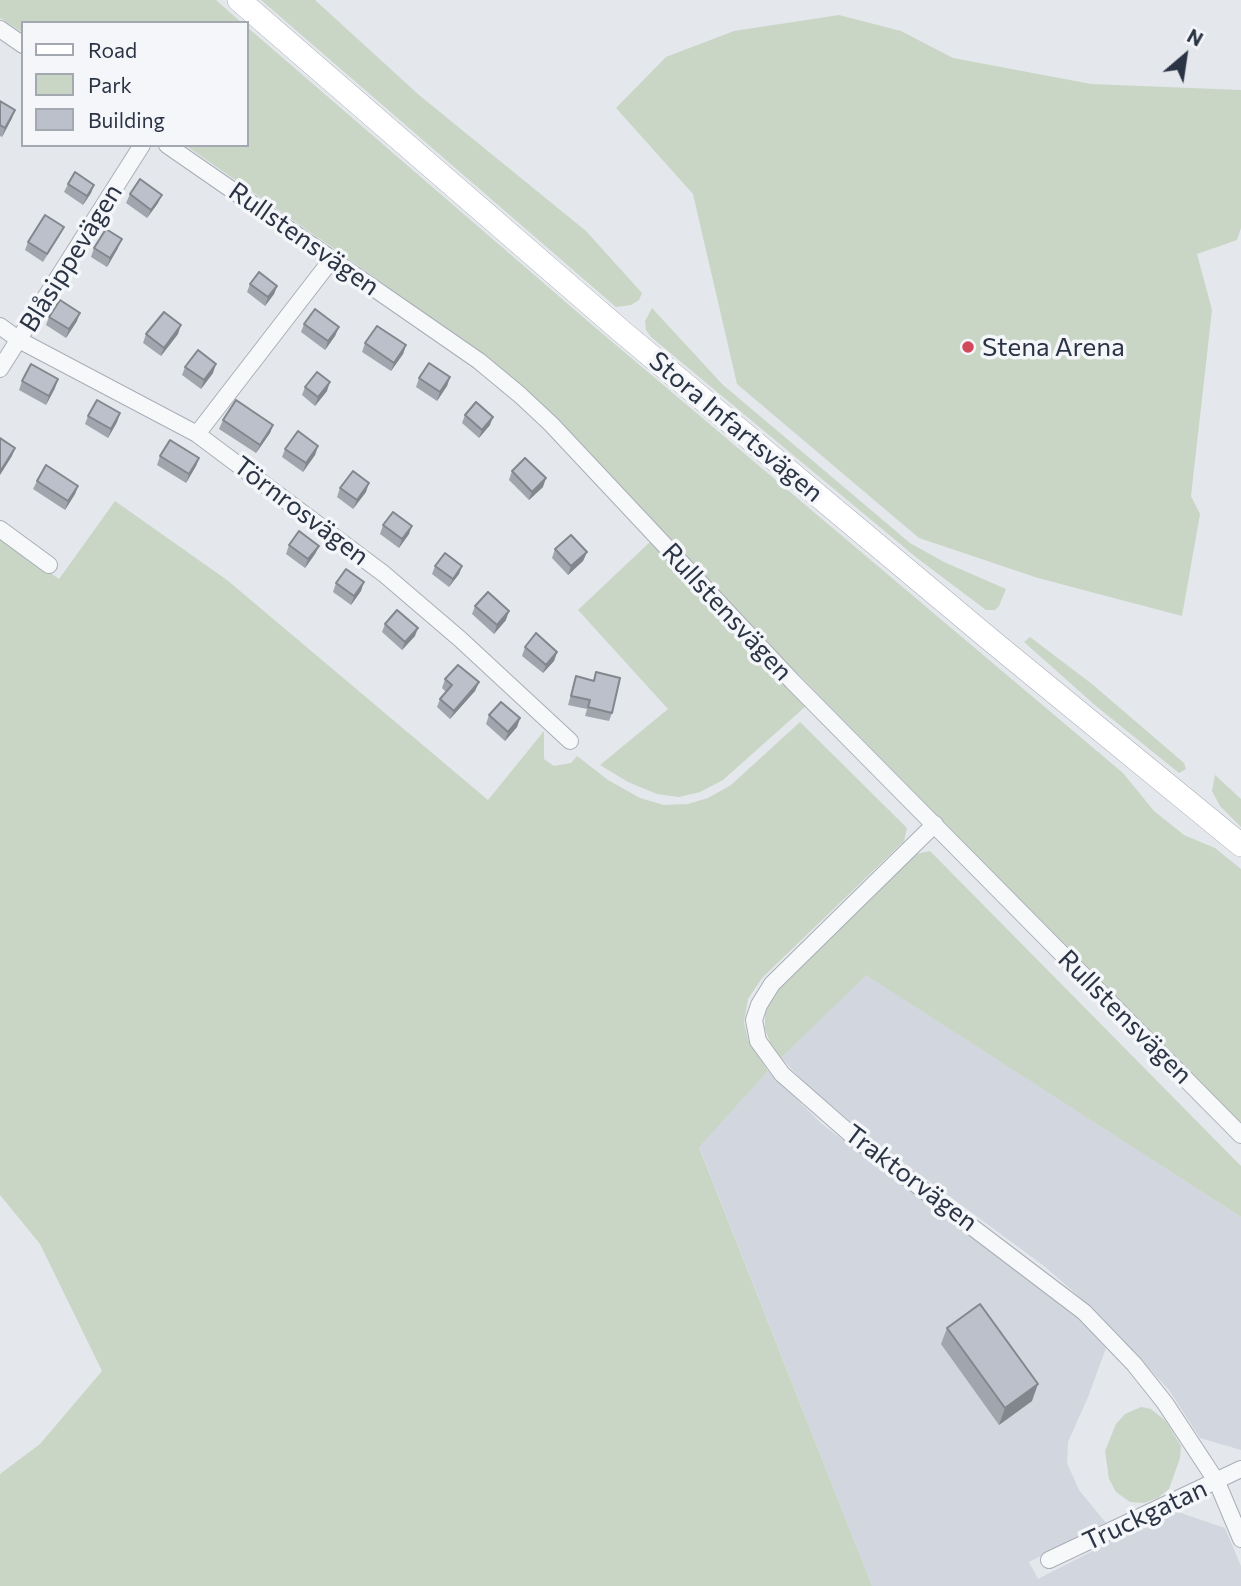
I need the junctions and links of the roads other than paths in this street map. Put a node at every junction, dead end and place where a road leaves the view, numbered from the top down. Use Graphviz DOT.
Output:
graph roads {
  1 [pos="239,0"];
  2 [pos="0,29"];
  3 [pos="21,44"];
  4 [pos="141,147"];
  5 [pos="170,147"];
  6 [pos="332,259"];
  7 [pos="0,326"];
  8 [pos="19,340"];
  9 [pos="0,369"];
  10 [pos="197,434"];
  11 [pos="0,530"];
  12 [pos="49,565"];
  13 [pos="570,741"];
  14 [pos="935,824"];
  15 [pos="1241,845"];
  16 [pos="1241,1135"];
  17 [pos="1241,1469"];
  18 [pos="1217,1482"];
  19 [pos="1241,1539"];
  20 [pos="1049,1560"];
  1 -- 15 [label="main road, Stora Infartsvägen"];
  2 -- 3 [label="street"];
  4 -- 8 [label="street, Blåsippevägen"];
  5 -- 6 [label="street, Rullstensvägen"];
  6 -- 10 [label="street"];
  6 -- 14 [label="street, Rullstensvägen"];
  7 -- 8 [label="street, Törnrosvägen"];
  8 -- 9 [label="street, Blåsippevägen"];
  8 -- 10 [label="street, Törnrosvägen"];
  10 -- 13 [label="street, Törnrosvägen"];
  11 -- 12 [label="street"];
  14 -- 16 [label="street, Rullstensvägen"];
  14 -- 18 [label="street, Traktorvägen"];
  17 -- 18 [label="street, Truckgatan"];
  18 -- 19 [label="street, Traktorvägen"];
  18 -- 20 [label="street, Truckgatan"];
}
